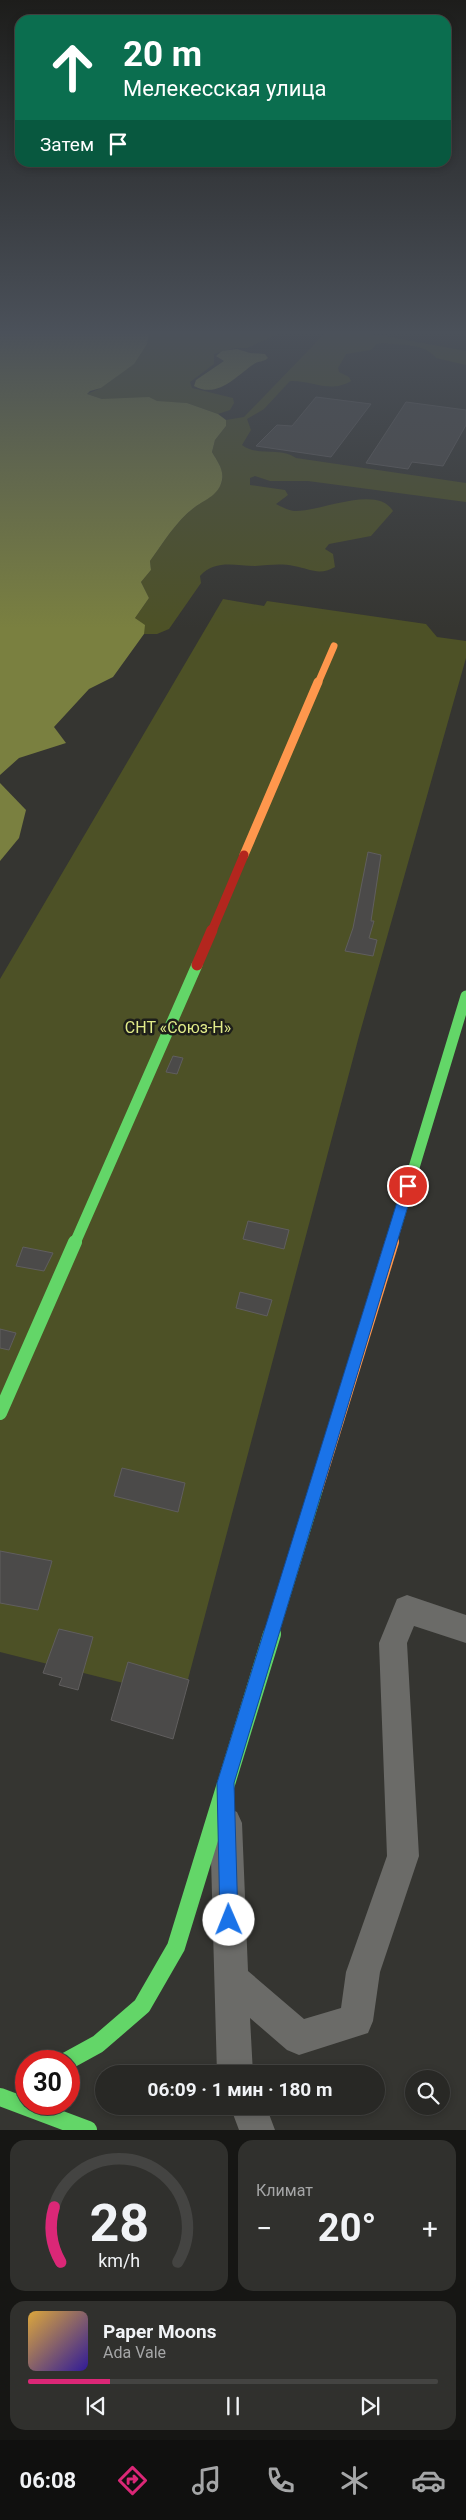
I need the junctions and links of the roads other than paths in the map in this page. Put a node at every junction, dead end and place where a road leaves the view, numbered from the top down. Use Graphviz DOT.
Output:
graph roads {
  1 [pos="334,646"];
  2 [pos="466,996"];
  3 [pos="0,1413"];
  4 [pos="466,1630"];
  5 [pos="226,1783"];
  6 [pos="230,1978"];
  7 [pos="80,2054"];
  8 [pos="235,2065"];
  9 [pos="9,2092"];
  10 [pos="252,2115"];
  11 [pos="88,2130"];
  12 [pos="258,2130"];
  1 -- 3 [label="street"];
  2 -- 5 [label="street"];
  4 -- 6 [label="street"];
  5 -- 6 [label="street"];
  5 -- 7 [label="street"];
  6 -- 8 [label="street"];
  9 -- 11 [label="street"];
  10 -- 12 [label="street"];
}
